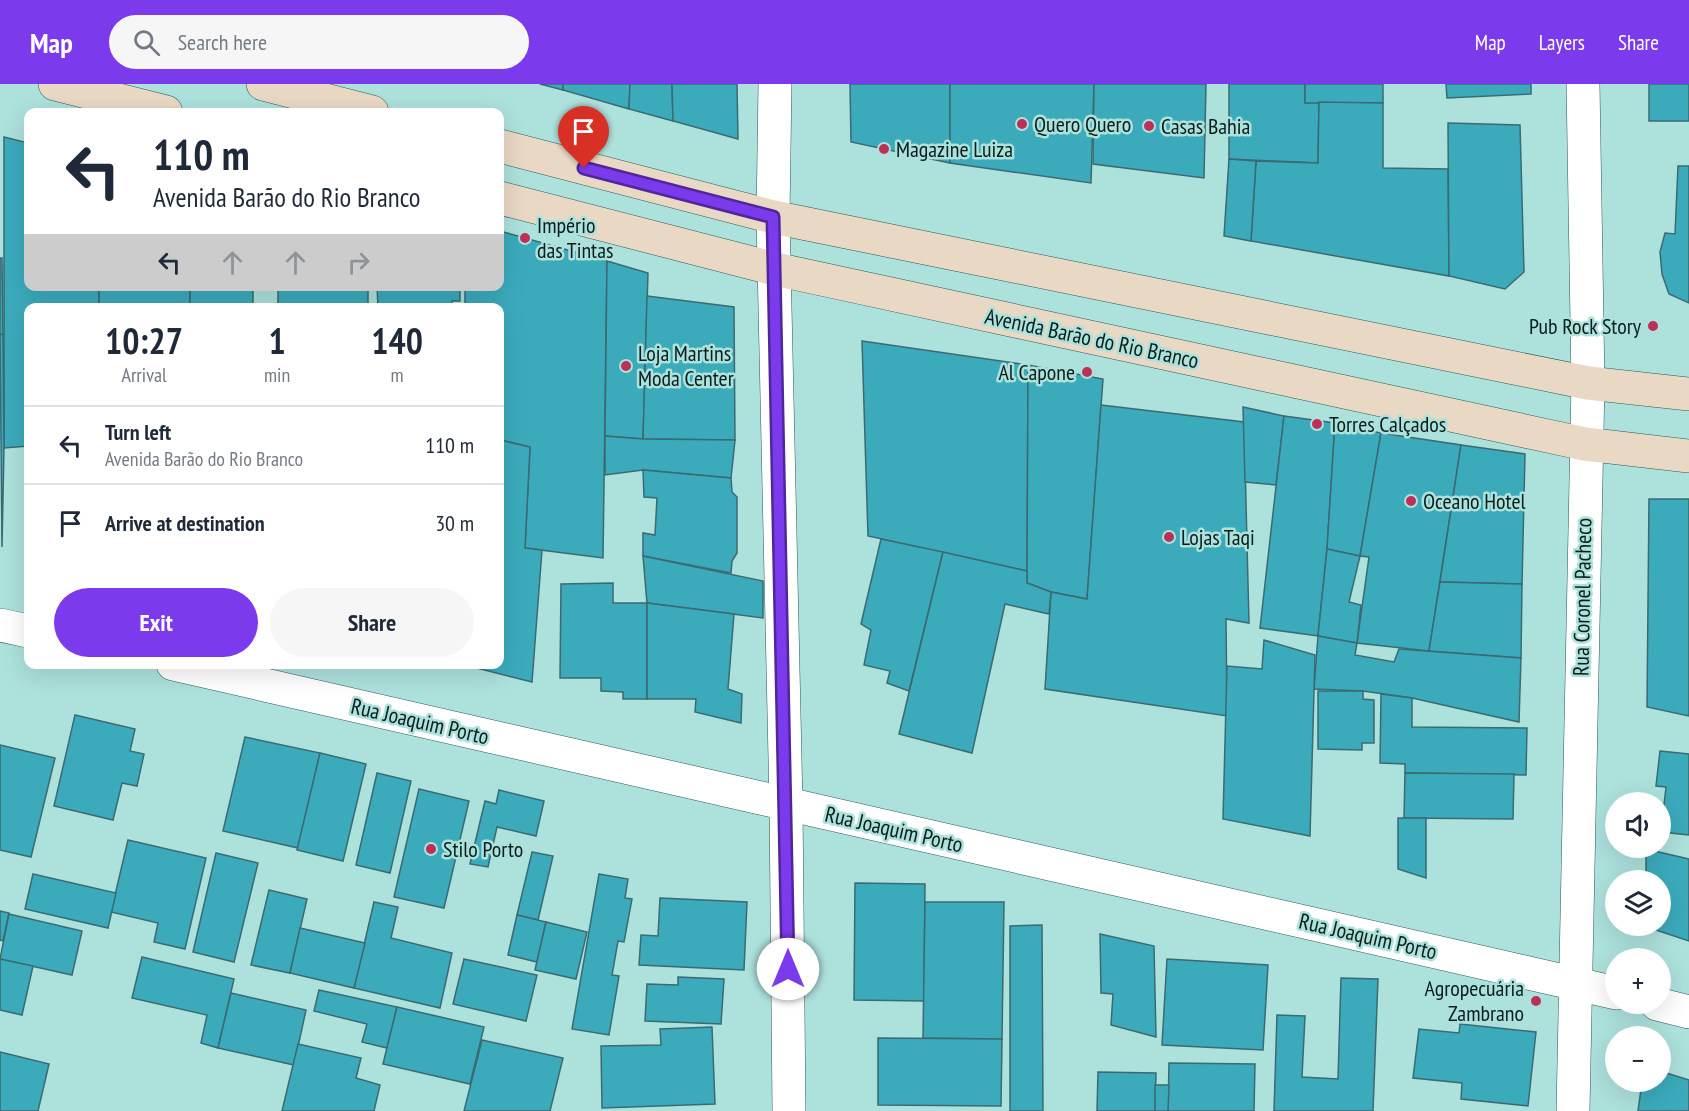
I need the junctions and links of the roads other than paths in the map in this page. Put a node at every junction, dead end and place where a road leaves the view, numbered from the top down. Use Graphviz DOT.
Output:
graph roads {
  1 [pos="54,84"];
  2 [pos="262,84"];
  3 [pos="776,84"];
  4 [pos="1583,84"];
  5 [pos="150,108"];
  6 [pos="356,108"];
  7 [pos="504,147"];
  8 [pos="504,199"];
  9 [pos="773,217"];
  10 [pos="775,269"];
  11 [pos="1587,383"];
  12 [pos="1683,391"];
  13 [pos="1585,444"];
  14 [pos="1689,456"];
  15 [pos="0,625"];
  16 [pos="24,631"];
  17 [pos="195,669"];
  18 [pos="786,804"];
  19 [pos="1574,982"];
  20 [pos="1605,990"];
  21 [pos="1671,1008"];
  22 [pos="1689,1012"];
  23 [pos="789,1111"];
  24 [pos="1573,1111"];
  1 -- 5 [label="main road"];
  2 -- 6 [label="main road"];
  3 -- 9 [label="street"];
  4 -- 11 [label="street, Rua Coronel Pacheco"];
  7 -- 9 [label="main road"];
  8 -- 10 [label="main road, Avenida Barão do Rio Branco"];
  9 -- 10 [label="street"];
  9 -- 11 [label="main road"];
  10 -- 13 [label="main road, Avenida Barão do Rio Branco"];
  10 -- 18 [label="street"];
  11 -- 12 [label="main road"];
  11 -- 13 [label="street, Rua Coronel Pacheco"];
  13 -- 14 [label="main road, Avenida Barão do Rio Branco"];
  13 -- 19 [label="street, Rua Coronel Pacheco"];
  15 -- 16 [label="street"];
  17 -- 18 [label="street, Rua Joaquim Porto"];
  18 -- 19 [label="street, Rua Joaquim Porto"];
  18 -- 23 [label="street"];
  19 -- 20 [label="street, Rua Joaquim Porto"];
  19 -- 24 [label="street, Rua Coronel Pacheco"];
  21 -- 22 [label="street"];
}
